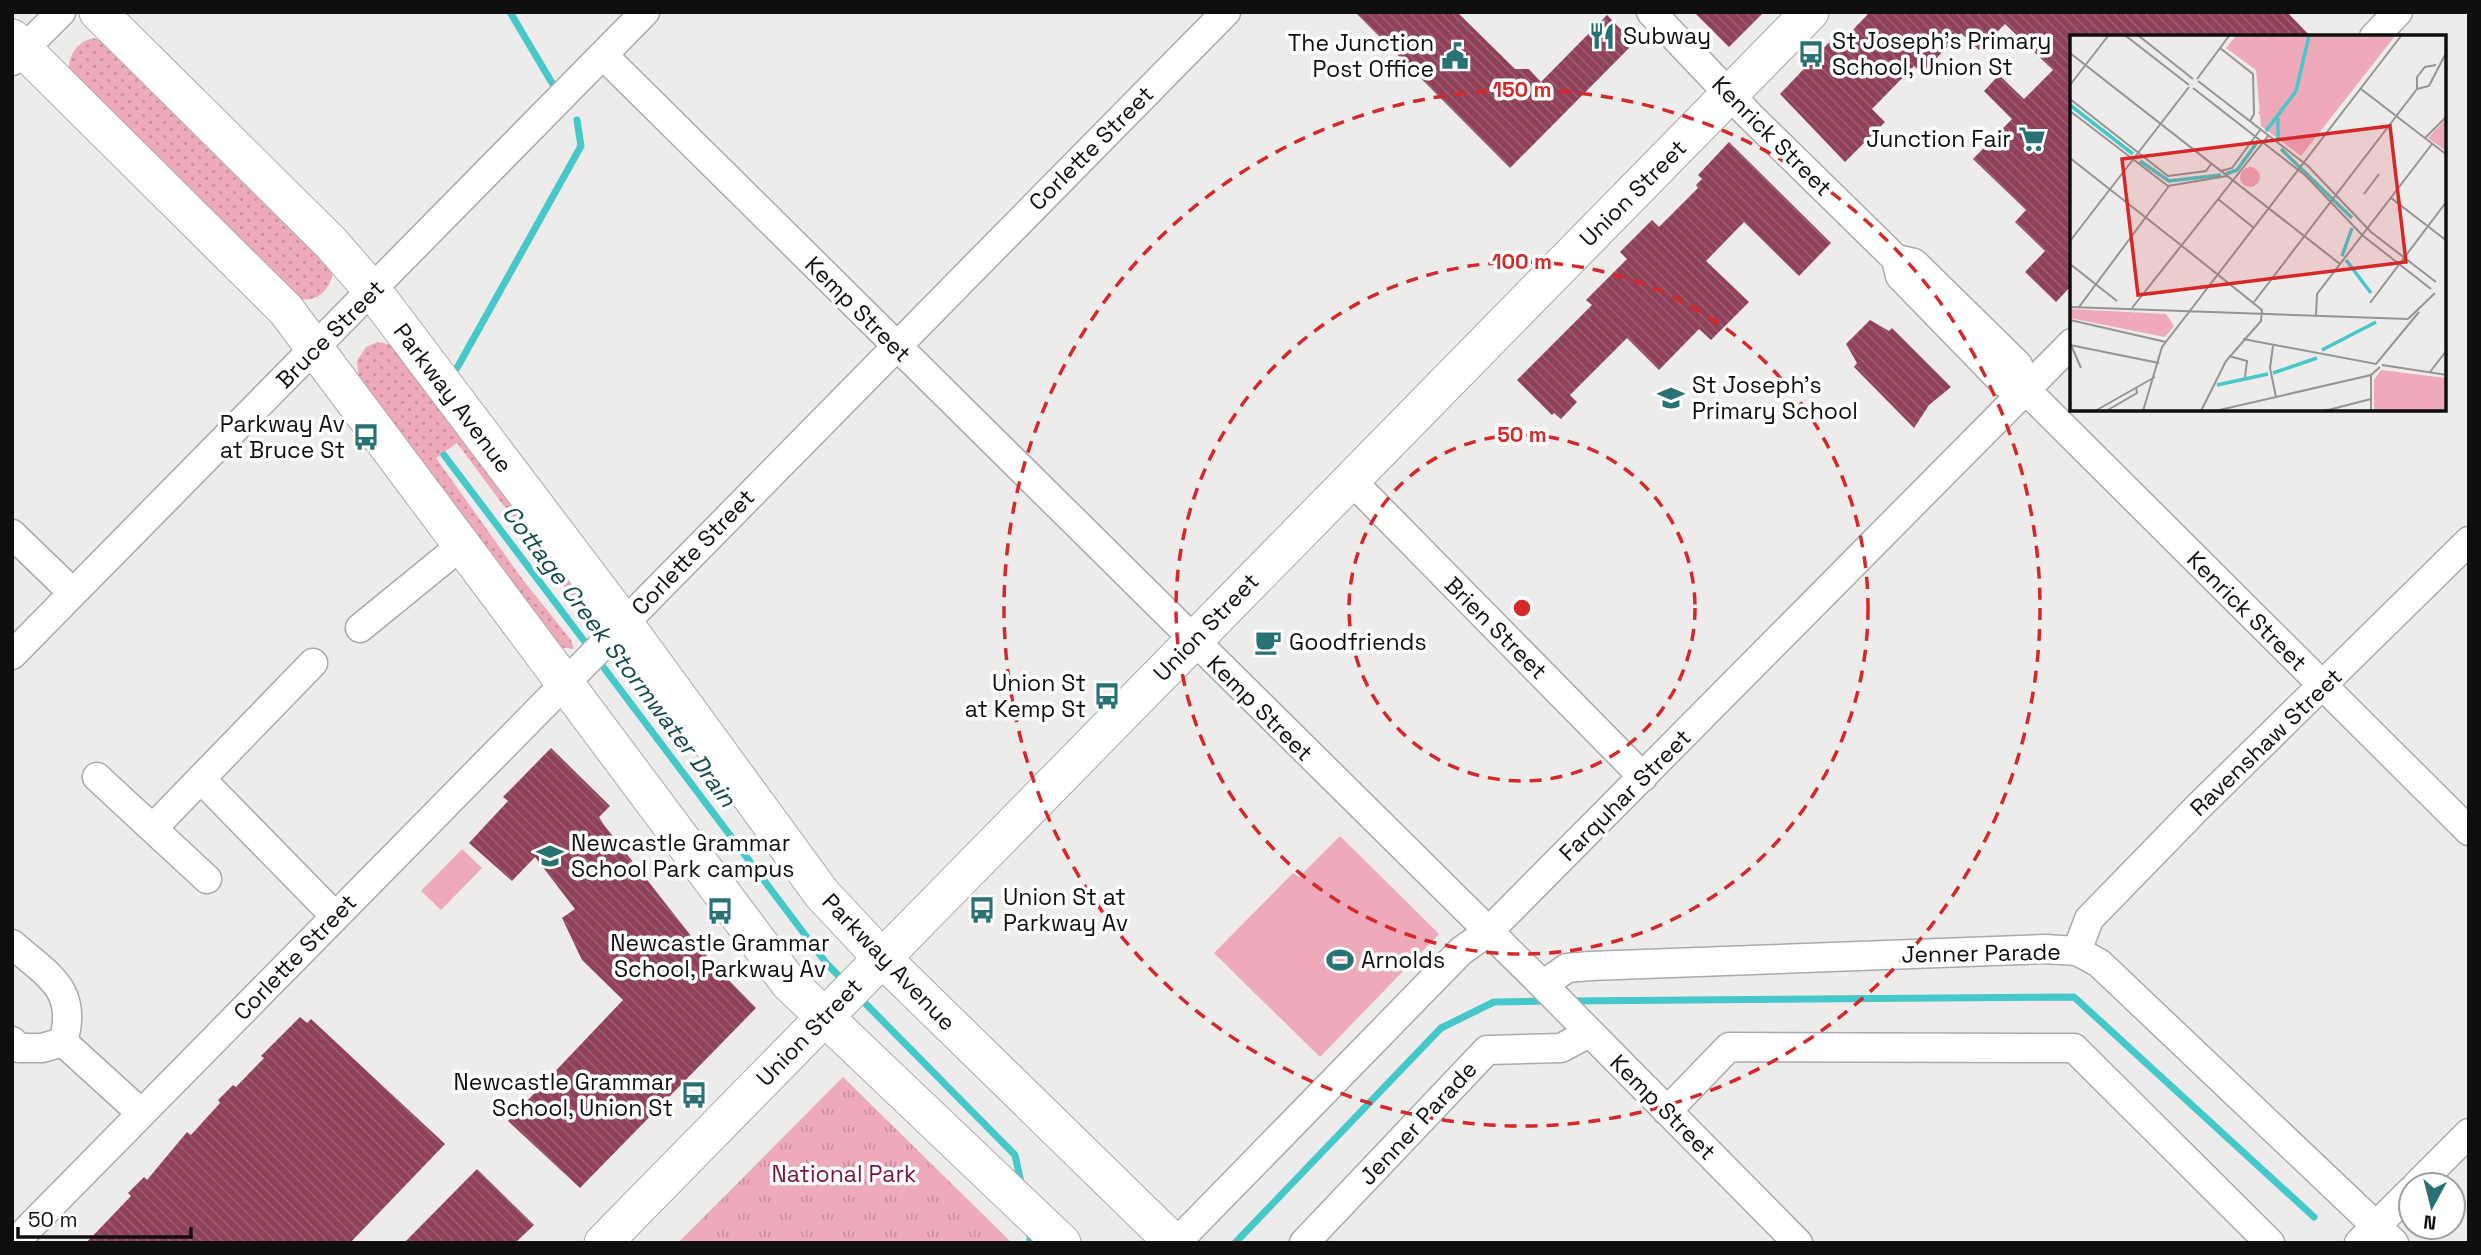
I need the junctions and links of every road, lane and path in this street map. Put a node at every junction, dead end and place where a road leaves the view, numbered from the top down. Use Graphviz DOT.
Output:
graph roads {
  1 [pos="61,12"];
  2 [pos="97,12"];
  3 [pos="645,12"];
  4 [pos="1226,12"];
  5 [pos="1651,12"];
  6 [pos="1810,12"];
  7 [pos="16,50"];
  8 [pos="603,55"];
  9 [pos="1729,94"];
  10 [pos="373,291"];
  11 [pos="896,344"];
  12 [pos="2070,344"];
  13 [pos="317,347"];
  14 [pos="2026,390"];
  15 [pos="1350,479"];
  16 [pos="12,534"];
  17 [pos="2469,541"];
  18 [pos="463,544"];
  19 [pos="73,593"];
  20 [pos="624,623"];
  21 [pos="360,628"];
  22 [pos="1192,641"];
  23 [pos="12,655"];
  24 [pos="313,663"];
  25 [pos="566,682"];
  26 [pos="2323,686"];
  27 [pos="97,777"];
  28 [pos="1643,777"];
  29 [pos="201,779"];
  30 [pos="154,827"];
  31 [pos="2469,831"];
  32 [pos="207,879"];
  33 [pos="335,916"];
  34 [pos="1488,932"];
  35 [pos="12,944"];
  36 [pos="2077,951"];
  37 [pos="874,966"];
  38 [pos="1548,990"];
  39 [pos="831,1010"];
  40 [pos="1582,1026"];
  41 [pos="12,1041"];
  42 [pos="63,1042"];
  43 [pos="1668,1111"];
  44 [pos="141,1114"];
  45 [pos="2469,1133"];
  46 [pos="2431,1171"];
  47 [pos="2397,1210"];
  48 [pos="2377,1237"];
  49 [pos="1057,1238"];
  50 [pos="14,1243"];
  51 [pos="603,1243"];
  52 [pos="1175,1243"];
  53 [pos="1304,1243"];
  54 [pos="1798,1243"];
  55 [pos="2270,1243"];
  1 -- 7 [label="street"];
  2 -- 10 [label="main road, Parkway Avenue"];
  3 -- 8 [label="street, Bruce Street"];
  4 -- 11 [label="street, Corlette Street"];
  5 -- 9 [label="street, Kenrick Street"];
  6 -- 9 [label="main road, Union Street"];
  7 -- 13 [label="main road"];
  8 -- 10 [label="street, Bruce Street"];
  8 -- 11 [label="street, Kemp Street"];
  9 -- 14 [label="street, Kenrick Street"];
  9 -- 15 [label="main road, Union Street"];
  10 -- 13 [label="street, Bruce Street"];
  10 -- 20 [label="main road, Parkway Avenue"];
  11 -- 20 [label="street, Corlette Street"];
  11 -- 22 [label="street, Kemp Street"];
  12 -- 14 [label="street, Farquhar Street"];
  13 -- 18 [label="main road"];
  13 -- 19 [label="street, Bruce Street"];
  14 -- 26 [label="street, Kenrick Street"];
  14 -- 28 [label="street, Farquhar Street"];
  15 -- 22 [label="main road, Union Street"];
  15 -- 28 [label="street, Brien Street"];
  16 -- 19 [label="street"];
  17 -- 26 [label="street, Ravenshaw Street"];
  18 -- 21 [label="street"];
  18 -- 25 [label="main road"];
  19 -- 23 [label="street, Bruce Street"];
  20 -- 25 [label="street, Corlette Street"];
  20 -- 37 [label="main road, Parkway Avenue"];
  22 -- 34 [label="street, Kemp Street"];
  22 -- 37 [label="main road, Union Street"];
  24 -- 29 [label="street"];
  25 -- 33 [label="street, Corlette Street"];
  25 -- 39 [label="main road"];
  26 -- 31 [label="street, Kenrick Street"];
  26 -- 36 [label="street, Ravenshaw Street"];
  27 -- 30 [label="street"];
  28 -- 34 [label="street, Farquhar Street"];
  29 -- 30 [label="street"];
  29 -- 33 [label="street"];
  30 -- 32 [label="street"];
  33 -- 44 [label="street, Corlette Street"];
  34 -- 38 [label="street, Kemp Street"];
  34 -- 52 [label="street, Farquhar Street"];
  35 -- 42 [label="street"];
  36 -- 38 [label="street, Jenner Parade"];
  36 -- 48 [label="street, Jenner Parade"];
  37 -- 39 [label="main road, Union Street"];
  37 -- 52 [label="main road, Parkway Avenue"];
  38 -- 40 [label="street, Kemp Street"];
  39 -- 49 [label="main road"];
  39 -- 51 [label="main road, Union Street"];
  40 -- 43 [label="street, Kemp Street"];
  40 -- 53 [label="street, Jenner Parade"];
  41 -- 42 [label="street"];
  42 -- 44 [label="street"];
  43 -- 54 [label="street, Kemp Street"];
  43 -- 55 [label="street"];
  44 -- 50 [label="street, Corlette Street"];
  45 -- 46 [label="street"];
  47 -- 48 [label="street"];
}
